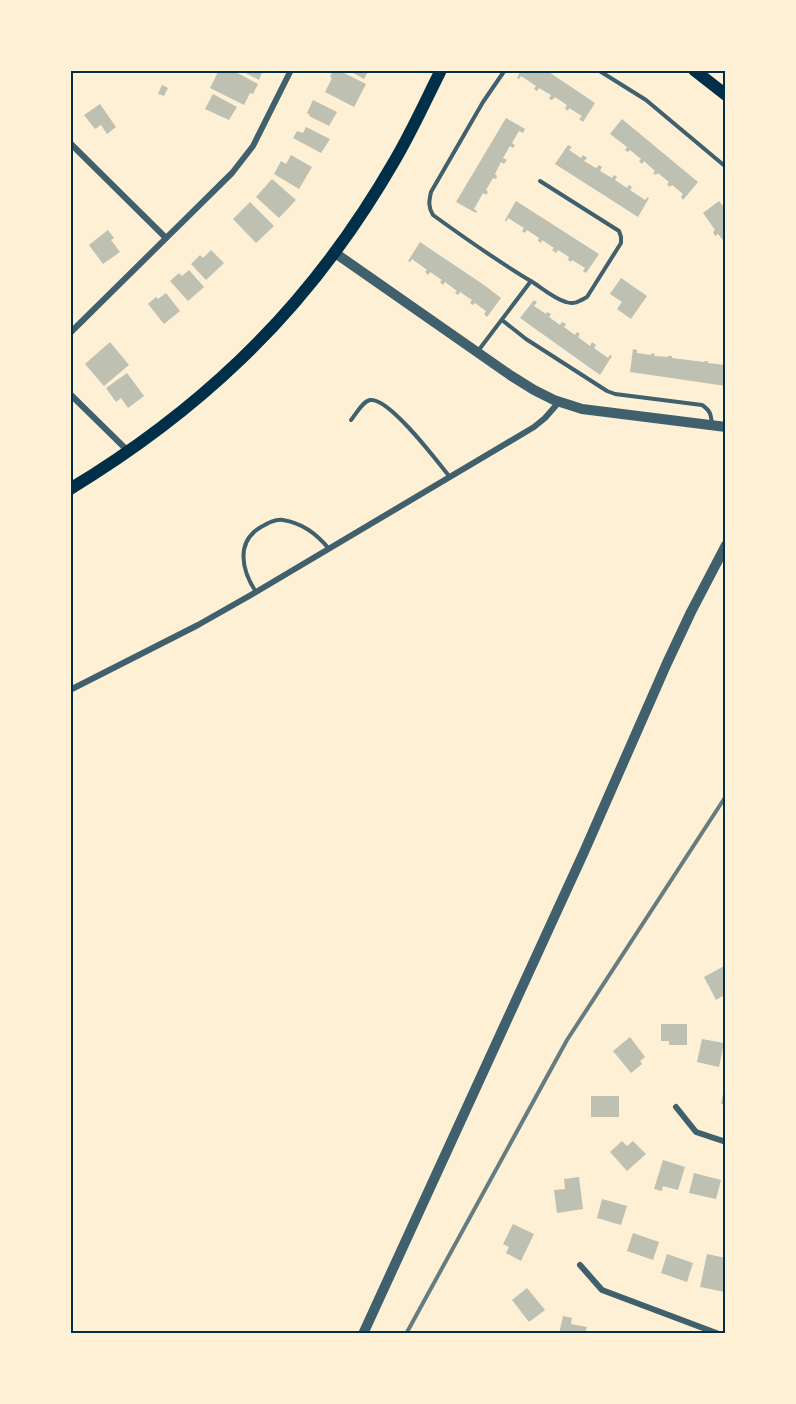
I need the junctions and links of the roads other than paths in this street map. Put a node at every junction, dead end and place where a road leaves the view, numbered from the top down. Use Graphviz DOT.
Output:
graph roads {
  1 [pos="291,70"];
  2 [pos="441,70"];
  3 [pos="505,70"];
  4 [pos="598,70"];
  5 [pos="694,70"];
  6 [pos="704,70"];
  7 [pos="726,94"];
  8 [pos="70,143"];
  9 [pos="726,167"];
  10 [pos="540,181"];
  11 [pos="166,238"];
  12 [pos="335,253"];
  13 [pos="531,281"];
  14 [pos="502,320"];
  15 [pos="70,333"];
  16 [pos="477,352"];
  17 [pos="70,394"];
  18 [pos="559,402"];
  19 [pos="351,420"];
  20 [pos="712,426"];
  21 [pos="726,428"];
  22 [pos="128,451"];
  23 [pos="450,477"];
  24 [pos="70,489"];
  25 [pos="726,545"];
  26 [pos="329,549"];
  27 [pos="256,592"];
  28 [pos="70,690"];
  29 [pos="676,1107"];
  30 [pos="726,1142"];
  31 [pos="580,1265"];
  32 [pos="363,1334"];
  33 [pos="719,1334"];
  1 -- 11 [label="street"];
  2 -- 12 [label="main road"];
  3 -- 13 [label="lane"];
  4 -- 9 [label="lane"];
  5 -- 7 [label="main road"];
  6 -- 7 [label="main road"];
  8 -- 11 [label="street"];
  10 -- 13 [label="lane"];
  11 -- 15 [label="street"];
  12 -- 16 [label="street"];
  12 -- 22 [label="main road"];
  13 -- 14 [label="lane"];
  14 -- 16 [label="lane"];
  14 -- 20 [label="lane"];
  16 -- 18 [label="street"];
  17 -- 22 [label="street"];
  18 -- 20 [label="street"];
  18 -- 23 [label="street"];
  19 -- 23 [label="lane"];
  20 -- 21 [label="street"];
  22 -- 24 [label="main road"];
  23 -- 26 [label="street"];
  25 -- 32 [label="street"];
  26 -- 27 [label="street"];
  26 -- 27 [label="lane"];
  27 -- 28 [label="street"];
  29 -- 30 [label="street"];
  31 -- 33 [label="street"];
}
